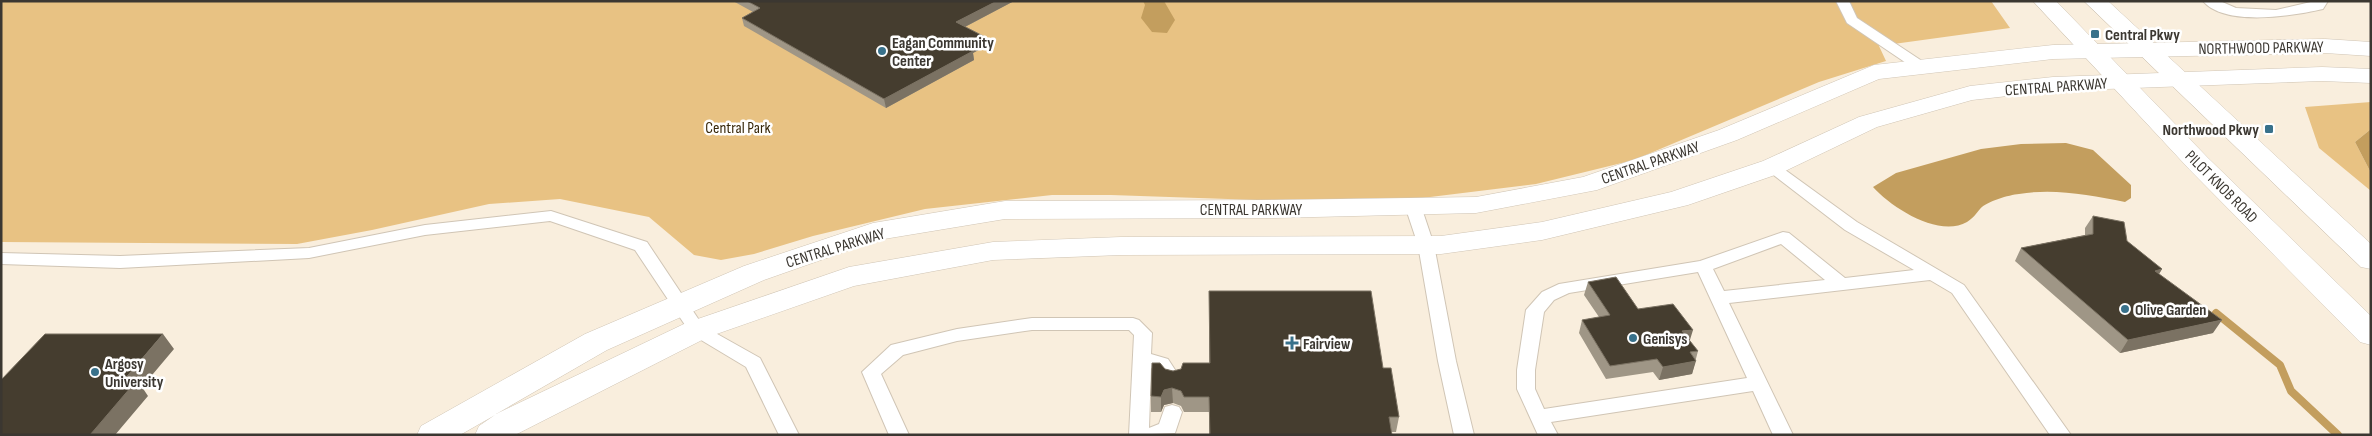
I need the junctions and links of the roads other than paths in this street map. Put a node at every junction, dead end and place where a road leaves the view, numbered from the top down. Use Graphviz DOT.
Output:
graph roads {
  1 [pos="1842,1"];
  2 [pos="2044,1"];
  3 [pos="2095,1"];
  4 [pos="2209,1"];
  5 [pos="2322,1"];
  6 [pos="2146,49"];
  7 [pos="2371,49"];
  8 [pos="2092,51"];
  9 [pos="1920,66"];
  10 [pos="2371,76"];
  11 [pos="2178,79"];
  12 [pos="2121,82"];
  13 [pos="1772,167"];
  14 [pos="1413,206"];
  15 [pos="1426,245"];
  16 [pos="1,258"];
  17 [pos="2371,260"];
  18 [pos="1703,266"];
  19 [pos="1931,274"];
  20 [pos="1841,284"];
  21 [pos="1718,298"];
  22 [pos="2340,304"];
  23 [pos="688,318"];
  24 [pos="2371,326"];
  25 [pos="2371,334"];
  26 [pos="1142,358"];
  27 [pos="1172,379"];
  28 [pos="1758,383"];
  29 [pos="1172,412"];
  30 [pos="1538,417"];
  31 [pos="433,435"];
  32 [pos="491,435"];
  33 [pos="789,435"];
  34 [pos="900,435"];
  35 [pos="1139,435"];
  36 [pos="1152,435"];
  37 [pos="1464,435"];
  38 [pos="1548,435"];
  39 [pos="1783,435"];
  40 [pos="2061,435"];
  1 -- 9 [label="lane"];
  2 -- 8 [label="street, PILOT KNOB ROAD"];
  3 -- 6 [label="street"];
  4 -- 5 [label="lane"];
  6 -- 7 [label="street, NORTHWOOD PARKWAY"];
  6 -- 8 [label="street, NORTHWOOD PARKWAY"];
  6 -- 11 [label="street"];
  8 -- 9 [label="street, CENTRAL PARKWAY"];
  8 -- 12 [label="street, PILOT KNOB ROAD"];
  9 -- 14 [label="street, CENTRAL PARKWAY"];
  10 -- 11 [label="street, NORTHWOOD PARKWAY"];
  11 -- 12 [label="street, NORTHWOOD PARKWAY"];
  11 -- 17 [label="street"];
  12 -- 13 [label="street, CENTRAL PARKWAY"];
  12 -- 22 [label="street, PILOT KNOB ROAD"];
  13 -- 15 [label="street, CENTRAL PARKWAY"];
  13 -- 19 [label="lane"];
  14 -- 15 [label="lane"];
  14 -- 23 [label="street, CENTRAL PARKWAY"];
  15 -- 23 [label="street, CENTRAL PARKWAY"];
  15 -- 37 [label="lane"];
  16 -- 23 [label="lane"];
  18 -- 20 [label="lane"];
  18 -- 21 [label="lane"];
  18 -- 30 [label="lane"];
  19 -- 20 [label="lane"];
  19 -- 40 [label="lane"];
  20 -- 21 [label="lane"];
  21 -- 28 [label="lane"];
  22 -- 24 [label="street, PILOT KNOB ROAD"];
  22 -- 25 [label="street, PILOT KNOB ROAD"];
  23 -- 31 [label="street, CENTRAL PARKWAY"];
  23 -- 32 [label="street, CENTRAL PARKWAY"];
  23 -- 33 [label="lane"];
  26 -- 27 [label="lane"];
  26 -- 34 [label="lane"];
  26 -- 35 [label="lane"];
  28 -- 30 [label="lane"];
  28 -- 39 [label="lane"];
  29 -- 36 [label="lane"];
  30 -- 38 [label="lane"];
}
